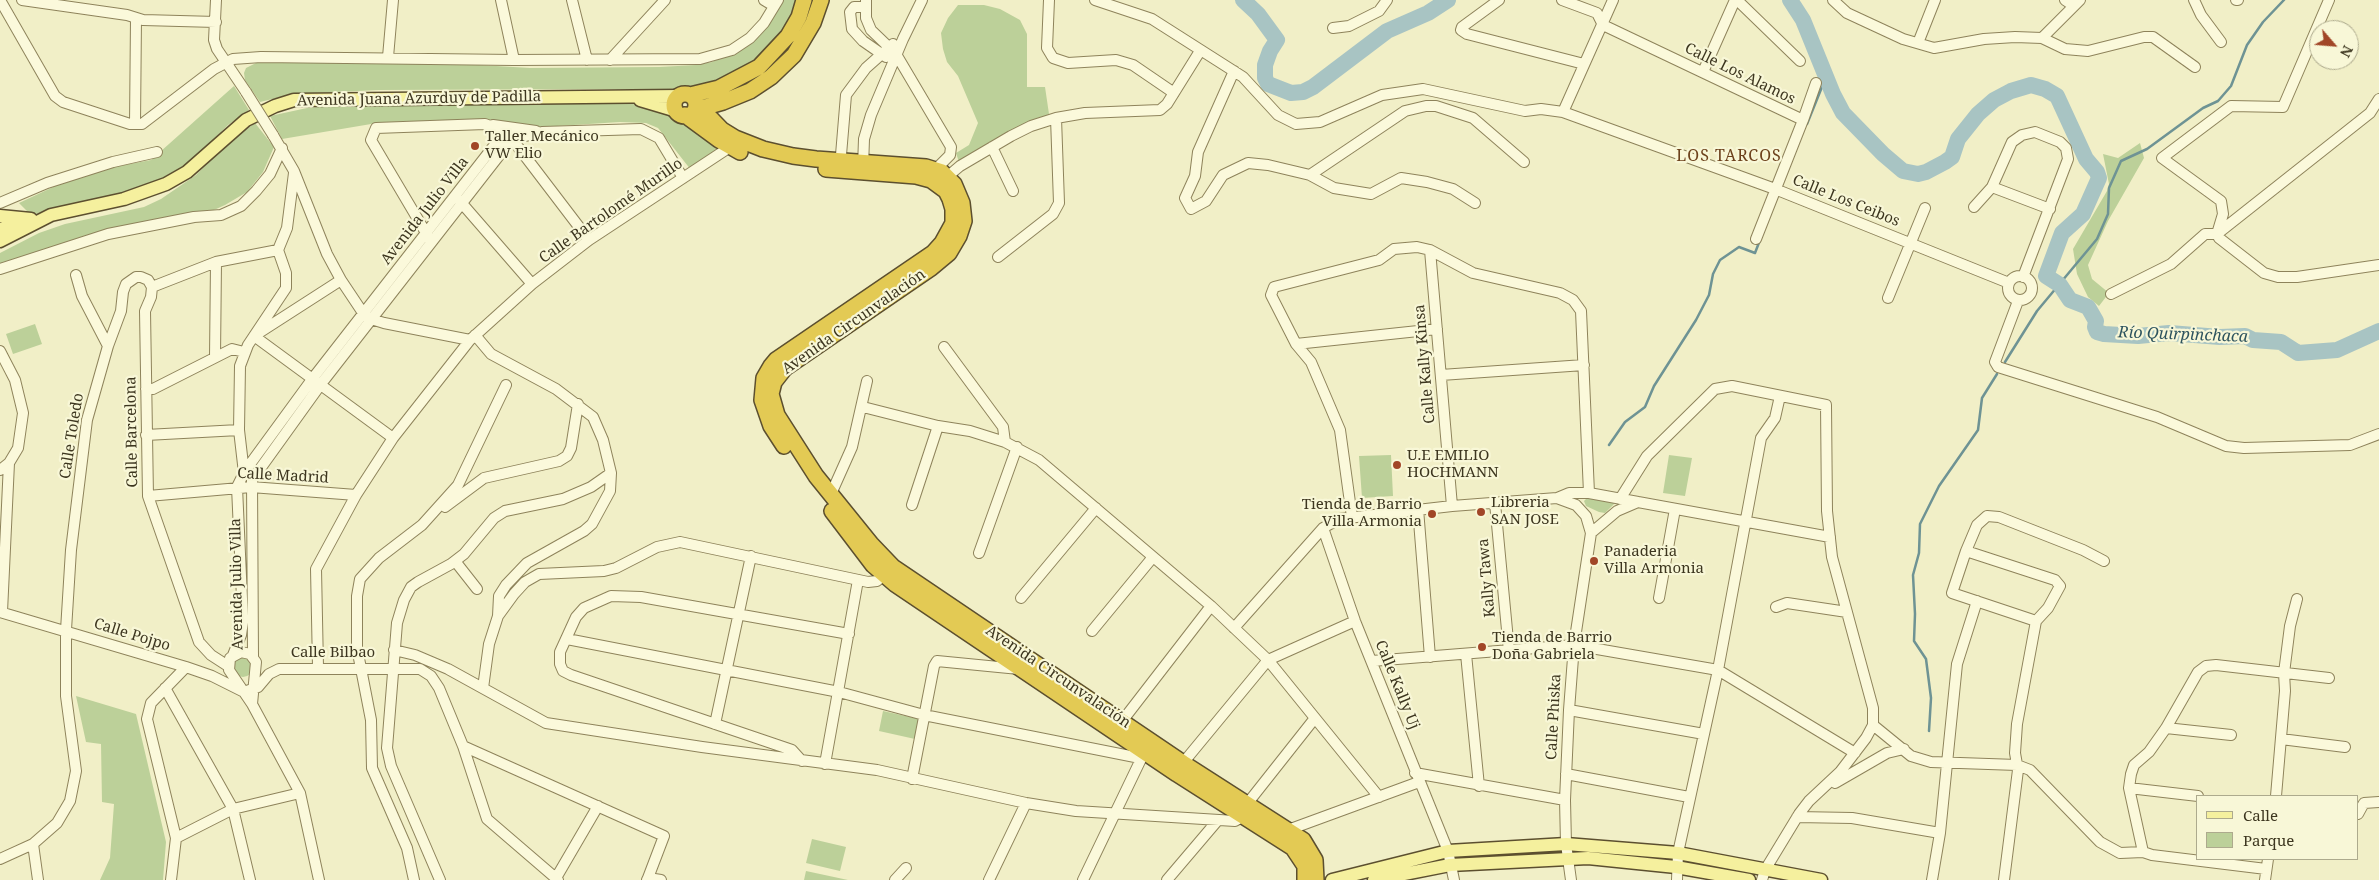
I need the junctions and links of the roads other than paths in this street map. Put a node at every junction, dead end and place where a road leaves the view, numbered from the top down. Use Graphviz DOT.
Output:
graph roads {
  1 [pos="0,0"];
  2 [pos="22,0"];
  3 [pos="216,0"];
  4 [pos="393,0"];
  5 [pos="501,0"];
  6 [pos="572,0"];
  7 [pos="665,0"];
  8 [pos="764,0"];
  9 [pos="804,0"];
  10 [pos="821,0"];
  11 [pos="922,0"];
  12 [pos="1049,0"];
  13 [pos="1096,0"];
  14 [pos="1387,0"];
  15 [pos="1499,0"];
  16 [pos="1562,0"];
  17 [pos="1613,0"];
  18 [pos="1736,0"];
  19 [pos="1833,0"];
  20 [pos="1935,0"];
  21 [pos="2065,0"];
  22 [pos="2194,0"];
  23 [pos="2329,0"];
  24 [pos="776,3"];
  25 [pos="2077,3"];
  26 [pos="866,4"];
  27 [pos="136,18"];
  28 [pos="216,22"];
  29 [pos="1603,25"];
  30 [pos="1333,28"];
  31 [pos="903,38"];
  32 [pos="2042,38"];
  33 [pos="2220,42"];
  34 [pos="1918,43"];
  35 [pos="889,46"];
  36 [pos="1200,51"];
  37 [pos="880,54"];
  38 [pos="388,57"];
  39 [pos="514,60"];
  40 [pos="587,60"];
  41 [pos="610,60"];
  42 [pos="897,60"];
  43 [pos="226,61"];
  44 [pos="1800,61"];
  45 [pos="1584,64"];
  46 [pos="2194,67"];
  47 [pos="1234,71"];
  48 [pos="1703,72"];
  49 [pos="1816,83"];
  50 [pos="750,91"];
  51 [pos="1174,93"];
  52 [pos="2379,99"];
  53 [pos="689,106"];
  54 [pos="1563,112"];
  55 [pos="1056,118"];
  56 [pos="1803,120"];
  57 [pos="135,124"];
  58 [pos="485,124"];
  59 [pos="542,132"];
  60 [pos="729,138"];
  61 [pos="512,139"];
  62 [pos="282,148"];
  63 [pos="992,148"];
  64 [pos="157,152"];
  65 [pos="1524,162"];
  66 [pos="840,166"];
  67 [pos="863,167"];
  68 [pos="294,171"];
  69 [pos="942,173"];
  70 [pos="1310,175"];
  71 [pos="683,178"];
  72 [pos="1992,187"];
  73 [pos="1775,189"];
  74 [pos="1013,191"];
  75 [pos="459,200"];
  76 [pos="1475,202"];
  77 [pos="1974,207"];
  78 [pos="1925,208"];
  79 [pos="2050,209"];
  80 [pos="0,212"];
  81 [pos="38,220"];
  82 [pos="2217,234"];
  83 [pos="429,238"];
  84 [pos="1756,239"];
  85 [pos="1,240"];
  86 [pos="588,240"];
  87 [pos="1910,244"];
  88 [pos="278,250"];
  89 [pos="1430,250"];
  90 [pos="998,257"];
  91 [pos="216,262"];
  92 [pos="2379,265"];
  93 [pos="0,269"];
  94 [pos="76,275"];
  95 [pos="2023,276"];
  96 [pos="341,280"];
  97 [pos="2009,283"];
  98 [pos="532,284"];
  99 [pos="152,286"];
  100 [pos="2111,294"];
  101 [pos="1888,298"];
  102 [pos="2018,300"];
  103 [pos="367,316"];
  104 [pos="1437,329"];
  105 [pos="254,336"];
  106 [pos="472,337"];
  107 [pos="1296,344"];
  108 [pos="108,346"];
  109 [pos="944,347"];
  110 [pos="0,351"];
  111 [pos="244,352"];
  112 [pos="215,357"];
  113 [pos="1584,365"];
  114 [pos="1441,375"];
  115 [pos="317,381"];
  116 [pos="867,381"];
  117 [pos="506,385"];
  118 [pos="146,390"];
  119 [pos="1780,396"];
  120 [pos="578,404"];
  121 [pos="863,408"];
  122 [pos="938,426"];
  123 [pos="239,430"];
  124 [pos="2379,434"];
  125 [pos="146,435"];
  126 [pos="393,438"];
  127 [pos="1005,442"];
  128 [pos="1017,447"];
  129 [pos="10,463"];
  130 [pos="0,470"];
  131 [pos="611,473"];
  132 [pos="249,477"];
  133 [pos="237,487"];
  134 [pos="1589,493"];
  135 [pos="831,494"];
  136 [pos="148,496"];
  137 [pos="356,496"];
  138 [pos="1557,498"];
  139 [pos="1620,498"];
  140 [pos="1638,502"];
  141 [pos="1495,503"];
  142 [pos="912,505"];
  143 [pos="1452,506"];
  144 [pos="1096,508"];
  145 [pos="1418,509"];
  146 [pos="1675,509"];
  147 [pos="1352,517"];
  148 [pos="1745,521"];
  149 [pos="422,526"];
  150 [pos="1323,528"];
  151 [pos="1591,533"];
  152 [pos="1830,537"];
  153 [pos="1966,551"];
  154 [pos="979,553"];
  155 [pos="752,556"];
  156 [pos="1152,557"];
  157 [pos="455,561"];
  158 [pos="2104,561"];
  159 [pos="888,571"];
  160 [pos="858,580"];
  161 [pos="477,589"];
  162 [pos="1021,598"];
  163 [pos="1659,598"];
  164 [pos="2297,599"];
  165 [pos="1977,601"];
  166 [pos="1211,606"];
  167 [pos="1776,608"];
  168 [pos="1,612"];
  169 [pos="1847,612"];
  170 [pos="738,615"];
  171 [pos="498,616"];
  172 [pos="1355,621"];
  173 [pos="2036,621"];
  174 [pos="1234,628"];
  175 [pos="66,630"];
  176 [pos="1092,630"];
  177 [pos="849,634"];
  178 [pos="567,639"];
  179 [pos="1574,645"];
  180 [pos="394,650"];
  181 [pos="1509,651"];
  182 [pos="1466,654"];
  183 [pos="253,657"];
  184 [pos="1430,657"];
  185 [pos="230,660"];
  186 [pos="1268,660"];
  187 [pos="1017,661"];
  188 [pos="1372,661"];
  189 [pos="186,667"];
  190 [pos="318,667"];
  191 [pos="393,667"];
  192 [pos="360,668"];
  193 [pos="725,670"];
  194 [pos="1718,670"];
  195 [pos="2284,673"];
  196 [pos="254,674"];
  197 [pos="233,677"];
  198 [pos="2330,678"];
  199 [pos="166,688"];
  200 [pos="483,688"];
  201 [pos="248,691"];
  202 [pos="840,692"];
  203 [pos="1569,710"];
  204 [pos="924,714"];
  205 [pos="1315,718"];
  206 [pos="1123,720"];
  207 [pos="715,724"];
  208 [pos="1873,725"];
  209 [pos="2166,728"];
  210 [pos="1704,734"];
  211 [pos="2231,735"];
  212 [pos="2281,739"];
  213 [pos="462,746"];
  214 [pos="2345,748"];
  215 [pos="1904,749"];
  216 [pos="1854,754"];
  217 [pos="1142,755"];
  218 [pos="802,761"];
  219 [pos="1183,763"];
  220 [pos="1946,763"];
  221 [pos="825,764"];
  222 [pos="2017,765"];
  223 [pos="1566,774"];
  224 [pos="1417,778"];
  225 [pos="912,779"];
  226 [pos="1479,786"];
  227 [pos="2130,788"];
  228 [pos="1821,790"];
  229 [pos="300,793"];
  230 [pos="2276,795"];
  231 [pos="2196,796"];
  232 [pos="1379,797"];
  233 [pos="1689,797"];
  234 [pos="1565,800"];
  235 [pos="2379,802"];
  236 [pos="1026,803"];
  237 [pos="598,806"];
  238 [pos="233,809"];
  239 [pos="1247,809"];
  240 [pos="2359,812"];
  241 [pos="1116,814"];
  242 [pos="1797,817"];
  243 [pos="1218,820"];
  244 [pos="1940,833"];
  245 [pos="1285,835"];
  246 [pos="176,838"];
  247 [pos="33,844"];
  248 [pos="1566,844"];
  249 [pos="1448,851"];
  250 [pos="2143,852"];
  251 [pos="1678,853"];
  252 [pos="1568,859"];
  253 [pos="0,860"];
  254 [pos="1450,865"];
  255 [pos="1676,867"];
  256 [pos="906,868"];
  257 [pos="2267,869"];
  258 [pos="1763,875"];
  259 [pos="557,879"];
  260 [pos="648,879"];
  261 [pos="38,880"];
  262 [pos="171,880"];
  263 [pos="250,880"];
  264 [pos="319,880"];
  265 [pos="414,880"];
  266 [pos="440,880"];
  267 [pos="661,880"];
  268 [pos="895,880"];
  269 [pos="989,880"];
  270 [pos="1083,880"];
  271 [pos="1168,880"];
  272 [pos="1305,880"];
  273 [pos="1316,880"];
  274 [pos="1332,880"];
  275 [pos="1374,880"];
  276 [pos="1454,880"];
  277 [pos="1571,880"];
  278 [pos="1677,880"];
  279 [pos="1748,880"];
  280 [pos="1816,880"];
  281 [pos="1932,880"];
  282 [pos="2004,880"];
  1 -- 57 [label="street"];
  2 -- 27 [label="street"];
  3 -- 28 [label="street"];
  4 -- 38 [label="street"];
  5 -- 39 [label="street"];
  6 -- 40 [label="street"];
  7 -- 41 [label="street"];
  8 -- 24 [label="street"];
  9 -- 53 [label="highway, Avenida Juana Azurduy de Padilla"];
  10 -- 50 [label="highway, Avenida Juana Azurduy de Padilla"];
  11 -- 31 [label="street"];
  12 -- 51 [label="street"];
  13 -- 36 [label="street, Calle Los Ceibos"];
  14 -- 30 [label="street"];
  15 -- 45 [label="street"];
  16 -- 29 [label="street, Calle Los Alamos"];
  17 -- 29 [label="street"];
  18 -- 44 [label="street"];
  18 -- 48 [label="street"];
  19 -- 34 [label="street"];
  20 -- 34 [label="street"];
  21 -- 25 [label="street"];
  22 -- 33 [label="street"];
  23 -- 82 [label="street"];
  24 -- 41 [label="street"];
  25 -- 32 [label="street"];
  26 -- 35 [label="street"];
  26 -- 37 [label="street"];
  27 -- 28 [label="street"];
  27 -- 57 [label="street"];
  28 -- 43 [label="street"];
  29 -- 45 [label="street"];
  29 -- 48 [label="street, Calle Los Alamos"];
  31 -- 35 [label="street"];
  31 -- 42 [label="street"];
  32 -- 34 [label="street"];
  32 -- 46 [label="street"];
  35 -- 37 [label="street"];
  35 -- 42 [label="street"];
  36 -- 47 [label="street, Calle Los Ceibos"];
  36 -- 51 [label="street"];
  37 -- 42 [label="street"];
  37 -- 66 [label="street"];
  38 -- 39 [label="street"];
  38 -- 43 [label="street"];
  39 -- 40 [label="street"];
  40 -- 41 [label="street"];
  42 -- 67 [label="street"];
  42 -- 69 [label="street"];
  43 -- 57 [label="street"];
  43 -- 62 [label="street, bridge"];
  45 -- 54 [label="street"];
  47 -- 54 [label="street, Calle Los Ceibos"];
  47 -- 70 [label="street"];
  48 -- 56 [label="street, Calle Los Alamos"];
  49 -- 56 [label="street"];
  50 -- 53 [label="highway, Avenida Juana Azurduy de Padilla"];
  50 -- 60 [label="highway"];
  51 -- 55 [label="street"];
  52 -- 82 [label="street"];
  53 -- 60 [label="highway, Avenida Circunvalación"];
  53 -- 81 [label="main road, Avenida Juana Azurduy de Padilla"];
  54 -- 73 [label="street, Calle Los Ceibos"];
  55 -- 63 [label="street"];
  55 -- 90 [label="street"];
  56 -- 73 [label="street, Calle Los Alamos"];
  58 -- 59 [label="street"];
  58 -- 61 [label="street"];
  58 -- 83 [label="street"];
  59 -- 61 [label="street"];
  59 -- 71 [label="street"];
  60 -- 66 [label="highway, Avenida Circunvalación"];
  60 -- 71 [label="street, Calle Bartolomé Murillo"];
  61 -- 75 [label="street, Avenida Julio Villa"];
  61 -- 86 [label="street"];
  62 -- 68 [label="street"];
  62 -- 93 [label="street"];
  63 -- 69 [label="street"];
  63 -- 74 [label="street"];
  64 -- 80 [label="street"];
  65 -- 70 [label="street"];
  66 -- 67 [label="highway, Avenida Circunvalación"];
  67 -- 69 [label="highway, Avenida Circunvalación"];
  67 -- 159 [label="highway, Avenida Circunvalación"];
  68 -- 88 [label="street"];
  68 -- 96 [label="street"];
  69 -- 135 [label="highway, Avenida Circunvalación"];
  70 -- 76 [label="street"];
  71 -- 86 [label="street, Calle Bartolomé Murillo"];
  72 -- 77 [label="street"];
  72 -- 79 [label="street"];
  72 -- 79 [label="street"];
  73 -- 84 [label="street, Calle Los Alamos"];
  73 -- 87 [label="street, Calle Los Ceibos"];
  75 -- 83 [label="street, Avenida Julio Villa"];
  75 -- 98 [label="street"];
  78 -- 87 [label="street"];
  79 -- 95 [label="street"];
  80 -- 81 [label="main road"];
  81 -- 85 [label="main road, Avenida Juana Azurduy de Padilla"];
  81 -- 85 [label="main road"];
  82 -- 92 [label="street"];
  82 -- 100 [label="street"];
  83 -- 103 [label="street, Avenida Julio Villa"];
  86 -- 98 [label="street, Calle Bartolomé Murillo"];
  87 -- 97 [label="street, Calle Los Ceibos"];
  87 -- 101 [label="street"];
  88 -- 91 [label="street"];
  88 -- 105 [label="street"];
  89 -- 104 [label="street, Calle Kally Kinsa"];
  89 -- 107 [label="street"];
  89 -- 113 [label="street"];
  91 -- 99 [label="street"];
  91 -- 112 [label="street"];
  94 -- 108 [label="street"];
  95 -- 97 [label="street"];
  95 -- 102 [label="street"];
  96 -- 103 [label="street"];
  96 -- 105 [label="street"];
  97 -- 102 [label="street"];
  98 -- 106 [label="street, Calle Bartolomé Murillo"];
  99 -- 108 [label="street, Calle Toledo"];
  99 -- 118 [label="street, Calle Barcelona"];
  102 -- 124 [label="street"];
  103 -- 106 [label="street"];
  103 -- 115 [label="street, Avenida Julio Villa"];
  104 -- 107 [label="street"];
  104 -- 114 [label="street, Calle Kally Kinsa"];
  105 -- 111 [label="street"];
  105 -- 115 [label="street"];
  106 -- 120 [label="street"];
  106 -- 126 [label="street, Calle Bartolomé Murillo"];
  107 -- 147 [label="street"];
  108 -- 175 [label="street, Calle Toledo"];
  109 -- 127 [label="street"];
  110 -- 129 [label="street"];
  111 -- 112 [label="street"];
  111 -- 123 [label="street"];
  112 -- 118 [label="street"];
  113 -- 114 [label="street"];
  113 -- 134 [label="street"];
  114 -- 143 [label="street, Calle Kally Kinsa"];
  115 -- 126 [label="street"];
  115 -- 132 [label="street, Avenida Julio Villa"];
  116 -- 121 [label="street"];
  117 -- 149 [label="street"];
  118 -- 125 [label="street, Calle Barcelona"];
  119 -- 139 [label="street"];
  119 -- 148 [label="street"];
  119 -- 152 [label="street"];
  120 -- 131 [label="street"];
  120 -- 149 [label="street"];
  121 -- 122 [label="street"];
  121 -- 135 [label="street"];
  122 -- 127 [label="street"];
  122 -- 142 [label="street"];
  123 -- 125 [label="street"];
  123 -- 132 [label="street"];
  125 -- 136 [label="street, Calle Barcelona"];
  126 -- 137 [label="street, Calle Bartolomé Murillo"];
  127 -- 128 [label="street"];
  128 -- 144 [label="street"];
  128 -- 154 [label="street"];
  129 -- 130 [label="street"];
  129 -- 168 [label="street"];
  131 -- 157 [label="street"];
  131 -- 171 [label="street"];
  132 -- 133 [label="street, Calle Madrid"];
  132 -- 137 [label="street, Calle Madrid"];
  132 -- 183 [label="street, Avenida Julio Villa"];
  133 -- 136 [label="street, Calle Madrid"];
  133 -- 185 [label="street, Avenida Julio Villa"];
  134 -- 138 [label="street"];
  134 -- 139 [label="street"];
  135 -- 159 [label="highway, Avenida Circunvalación"];
  136 -- 185 [label="street, Calle Barcelona"];
  137 -- 190 [label="street, Calle Bartolomé Murillo"];
  138 -- 141 [label="street"];
  138 -- 151 [label="street"];
  139 -- 140 [label="street"];
  140 -- 146 [label="street"];
  140 -- 151 [label="street"];
  141 -- 143 [label="street"];
  141 -- 181 [label="street, Kally Tawa"];
  143 -- 145 [label="street"];
  144 -- 156 [label="street"];
  144 -- 162 [label="street"];
  145 -- 147 [label="street"];
  145 -- 184 [label="street"];
  146 -- 148 [label="street"];
  146 -- 163 [label="street"];
  147 -- 150 [label="street"];
  148 -- 152 [label="street"];
  148 -- 194 [label="street"];
  149 -- 192 [label="street"];
  150 -- 172 [label="street, Calle Kally Uj"];
  150 -- 174 [label="street"];
  151 -- 179 [label="street, Calle Phiska"];
  152 -- 169 [label="street"];
  153 -- 158 [label="street"];
  153 -- 165 [label="street"];
  153 -- 173 [label="street"];
  155 -- 160 [label="street"];
  155 -- 170 [label="street"];
  155 -- 171 [label="street"];
  156 -- 166 [label="street"];
  156 -- 176 [label="street"];
  157 -- 161 [label="street"];
  157 -- 180 [label="street"];
  159 -- 160 [label="street"];
  159 -- 187 [label="highway, Avenida Circunvalación"];
  160 -- 177 [label="street"];
  164 -- 195 [label="street"];
  165 -- 173 [label="street"];
  165 -- 220 [label="street"];
  166 -- 174 [label="street"];
  166 -- 206 [label="street"];
  167 -- 169 [label="street"];
  168 -- 175 [label="street, Calle Pojpo"];
  169 -- 208 [label="street"];
  170 -- 177 [label="street"];
  170 -- 178 [label="street"];
  170 -- 193 [label="street"];
  171 -- 200 [label="street"];
  172 -- 186 [label="street"];
  172 -- 188 [label="street, Calle Kally Uj"];
  173 -- 222 [label="street"];
  174 -- 186 [label="street"];
  175 -- 189 [label="street, Calle Pojpo"];
  175 -- 247 [label="street, Calle Toledo"];
  177 -- 202 [label="street"];
  178 -- 193 [label="street"];
  178 -- 207 [label="street"];
  179 -- 181 [label="street"];
  179 -- 194 [label="street"];
  179 -- 203 [label="street, Calle Phiska"];
  180 -- 191 [label="street"];
  180 -- 200 [label="street"];
  181 -- 182 [label="street"];
  182 -- 184 [label="street"];
  182 -- 226 [label="street"];
  183 -- 185 [label="street"];
  183 -- 196 [label="street"];
  184 -- 188 [label="street"];
  185 -- 197 [label="street"];
  186 -- 205 [label="street"];
  186 -- 219 [label="street"];
  187 -- 204 [label="street"];
  187 -- 206 [label="highway, Avenida Circunvalación"];
  187 -- 217 [label="highway, Avenida Circunvalación"];
  188 -- 224 [label="street, Calle Kally Uj"];
  189 -- 199 [label="street"];
  189 -- 201 [label="street, Calle Pojpo"];
  190 -- 192 [label="street, Calle Bilbao"];
  190 -- 201 [label="street, Calle Bilbao"];
  191 -- 192 [label="street, Calle Bilbao"];
  191 -- 213 [label="street, Calle Bilbao"];
  191 -- 266 [label="street"];
  192 -- 265 [label="street"];
  193 -- 202 [label="street"];
  193 -- 207 [label="street"];
  194 -- 210 [label="street"];
  194 -- 216 [label="street"];
  195 -- 198 [label="street"];
  195 -- 209 [label="street"];
  195 -- 212 [label="street"];
  196 -- 197 [label="street"];
  196 -- 201 [label="street"];
  197 -- 201 [label="street"];
  199 -- 238 [label="street"];
  199 -- 246 [label="street"];
  200 -- 218 [label="street"];
  201 -- 229 [label="street"];
  202 -- 204 [label="street"];
  202 -- 221 [label="street"];
  203 -- 210 [label="street"];
  203 -- 223 [label="street, Calle Phiska"];
  204 -- 217 [label="street"];
  204 -- 225 [label="street"];
  205 -- 232 [label="street"];
  205 -- 239 [label="street"];
  206 -- 219 [label="highway, Avenida Circunvalación"];
  207 -- 218 [label="street"];
  208 -- 215 [label="street"];
  208 -- 216 [label="street"];
  209 -- 211 [label="street"];
  209 -- 227 [label="street"];
  210 -- 233 [label="street"];
  212 -- 214 [label="street"];
  212 -- 230 [label="street"];
  213 -- 237 [label="street"];
  213 -- 259 [label="street, Calle Bilbao"];
  215 -- 220 [label="street"];
  215 -- 228 [label="street"];
  216 -- 228 [label="street"];
  217 -- 239 [label="highway, Avenida Circunvalación"];
  217 -- 241 [label="street"];
  218 -- 221 [label="street"];
  219 -- 239 [label="highway, Avenida Circunvalación"];
  220 -- 222 [label="street"];
  220 -- 244 [label="street"];
  221 -- 225 [label="street"];
  222 -- 250 [label="street"];
  222 -- 282 [label="street"];
  223 -- 233 [label="street"];
  223 -- 234 [label="street, Calle Phiska"];
  224 -- 226 [label="street"];
  224 -- 232 [label="street"];
  224 -- 249 [label="street, Calle Kally Uj"];
  225 -- 236 [label="street"];
  226 -- 234 [label="street"];
  227 -- 231 [label="street"];
  227 -- 250 [label="street"];
  228 -- 242 [label="street"];
  229 -- 238 [label="street"];
  229 -- 264 [label="street"];
  232 -- 245 [label="street"];
  233 -- 251 [label="street"];
  234 -- 248 [label="street, Calle Phiska"];
  235 -- 240 [label="street"];
  236 -- 241 [label="street"];
  236 -- 269 [label="street"];
  237 -- 259 [label="street"];
  237 -- 260 [label="street"];
  238 -- 246 [label="street"];
  238 -- 263 [label="street"];
  239 -- 243 [label="street"];
  239 -- 245 [label="highway, Avenida Circunvalación"];
  241 -- 243 [label="street"];
  241 -- 270 [label="street"];
  242 -- 244 [label="street"];
  242 -- 258 [label="street"];
  243 -- 271 [label="street"];
  244 -- 281 [label="street"];
  245 -- 272 [label="highway, Avenida Circunvalación"];
  245 -- 273 [label="highway, Avenida Circunvalación"];
  246 -- 262 [label="street"];
  247 -- 253 [label="street, Calle Toledo"];
  247 -- 261 [label="street"];
  248 -- 249 [label="main road"];
  248 -- 251 [label="main road"];
  248 -- 252 [label="street, Calle Phiska"];
  249 -- 254 [label="street, Calle Kally Uj"];
  249 -- 274 [label="main road"];
  250 -- 257 [label="street"];
  251 -- 255 [label="street"];
  251 -- 258 [label="main road"];
  252 -- 254 [label="main road"];
  252 -- 255 [label="main road"];
  252 -- 277 [label="street, Calle Phiska"];
  254 -- 275 [label="main road"];
  254 -- 276 [label="street, Calle Kally Uj"];
  255 -- 278 [label="street"];
  255 -- 279 [label="main road"];
  256 -- 268 [label="street"];
  258 -- 280 [label="main road"];
  260 -- 267 [label="street"];
}
